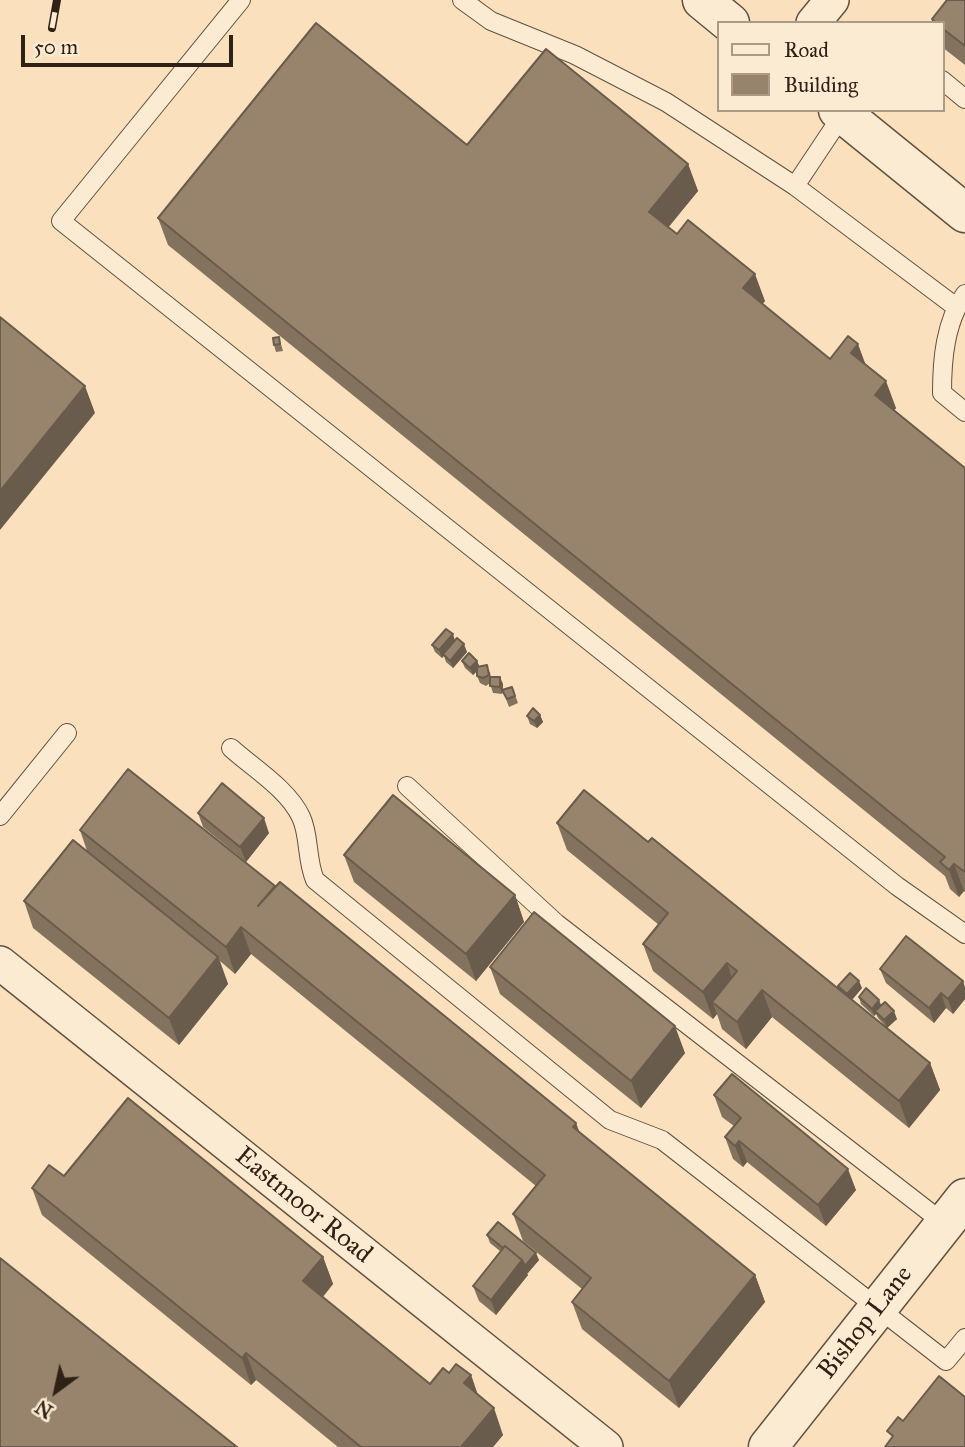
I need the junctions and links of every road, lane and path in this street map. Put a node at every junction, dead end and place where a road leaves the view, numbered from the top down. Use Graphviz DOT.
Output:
graph roads {
  1 [pos="241,0"];
  2 [pos="462,0"];
  3 [pos="702,0"];
  4 [pos="832,0"];
  5 [pos="728,21"];
  6 [pos="815,21"];
  7 [pos="944,82"];
  8 [pos="965,99"];
  9 [pos="841,112"];
  10 [pos="795,186"];
  11 [pos="965,213"];
  12 [pos="960,301"];
  13 [pos="965,412"];
  14 [pos="67,733"];
  15 [pos="231,748"];
  16 [pos="407,786"];
  17 [pos="0,816"];
  18 [pos="965,934"];
  19 [pos="0,963"];
  20 [pos="955,1211"];
  21 [pos="879,1306"];
  22 [pos="965,1338"];
  23 [pos="606,1447"];
  24 [pos="768,1447"];
  1 -- 18 [label="lane"];
  2 -- 10 [label="lane"];
  3 -- 5 [label="street"];
  4 -- 6 [label="street"];
  7 -- 8 [label="lane"];
  9 -- 10 [label="lane"];
  9 -- 11 [label="street"];
  10 -- 12 [label="lane"];
  12 -- 13 [label="lane"];
  14 -- 17 [label="lane"];
  15 -- 21 [label="lane"];
  16 -- 20 [label="lane"];
  19 -- 23 [label="street, Eastmoor Road"];
  20 -- 21 [label="street, Bishop Lane"];
  21 -- 22 [label="lane"];
  21 -- 24 [label="street, Bishop Lane"];
}
